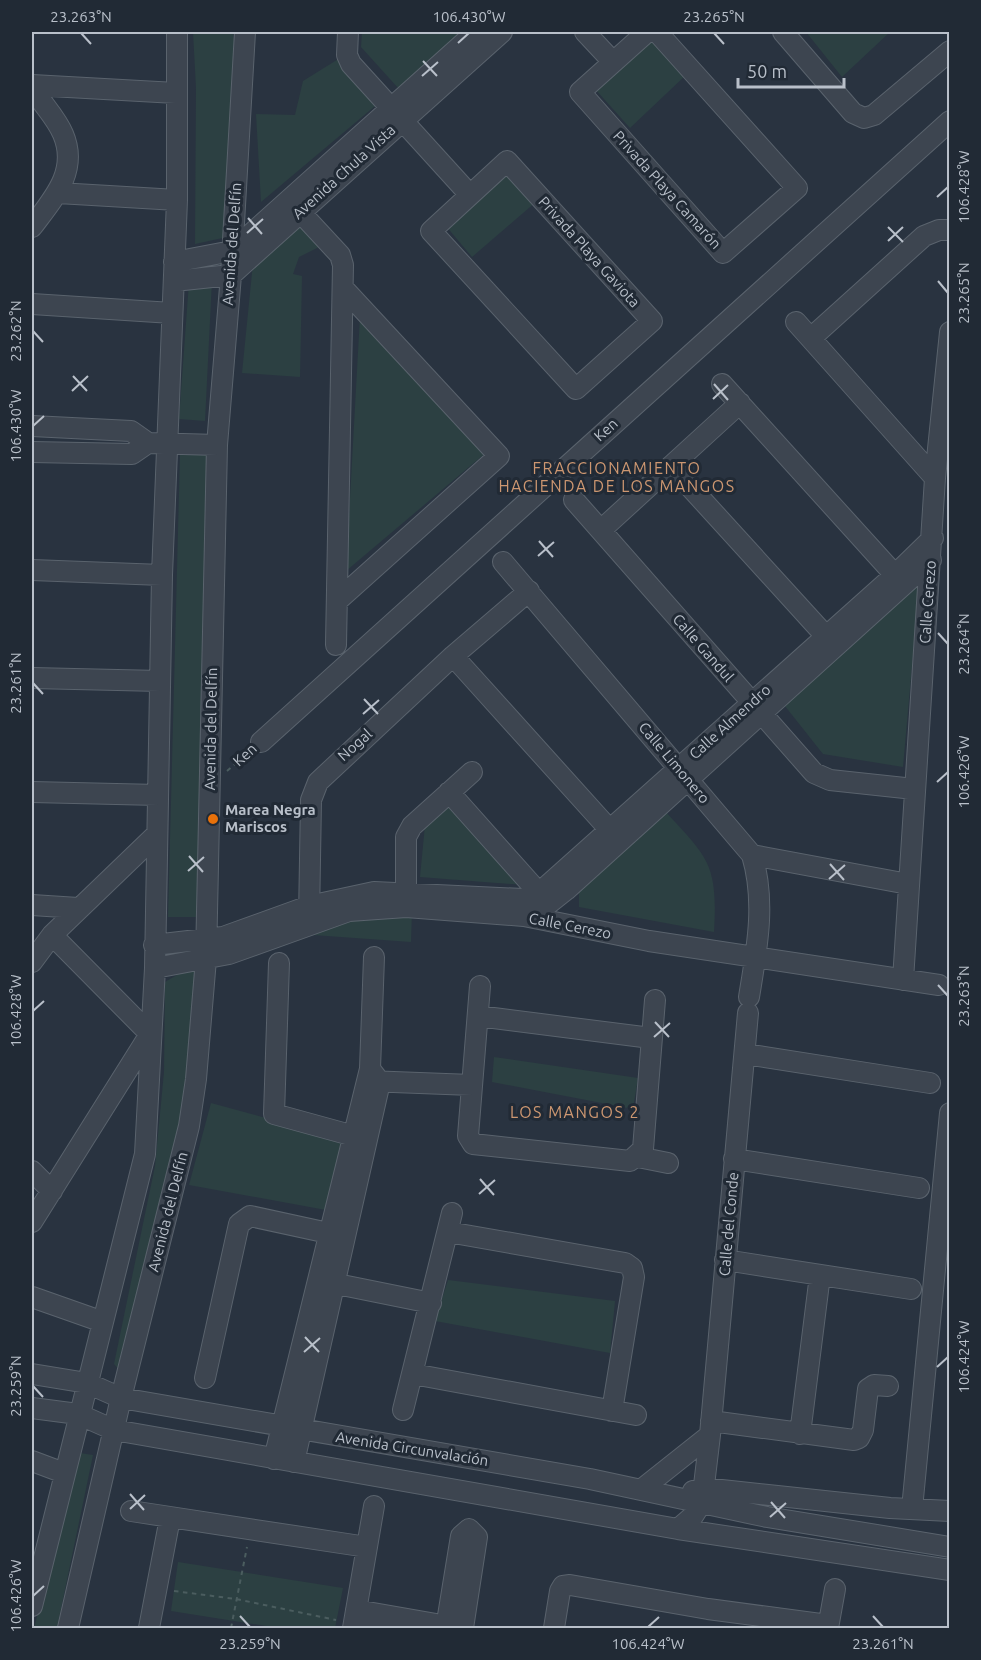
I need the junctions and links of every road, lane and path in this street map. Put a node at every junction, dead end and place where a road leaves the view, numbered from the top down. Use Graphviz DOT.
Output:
graph roads {
  1 [pos="177,32"];
  2 [pos="245,32"];
  3 [pos="348,32"];
  4 [pos="476,32"];
  5 [pos="502,32"];
  6 [pos="585,32"];
  7 [pos="647,32"];
  8 [pos="657,32"];
  9 [pos="783,32"];
  10 [pos="950,51"];
  11 [pos="613,62"];
  12 [pos="32,86"];
  13 [pos="176,93"];
  14 [pos="396,114"];
  15 [pos="950,121"];
  16 [pos="58,193"];
  17 [pos="470,195"];
  18 [pos="177,200"];
  19 [pos="295,206"];
  20 [pos="32,226"];
  21 [pos="950,230"];
  22 [pos="232,251"];
  23 [pos="174,271"];
  24 [pos="231,275"];
  25 [pos="344,289"];
  26 [pos="32,304"];
  27 [pos="172,313"];
  28 [pos="796,322"];
  29 [pos="950,332"];
  30 [pos="811,338"];
  31 [pos="722,384"];
  32 [pos="740,404"];
  33 [pos="32,426"];
  34 [pos="148,443"];
  35 [pos="168,444"];
  36 [pos="217,445"];
  37 [pos="32,452"];
  38 [pos="671,466"];
  39 [pos="935,478"];
  40 [pos="574,500"];
  41 [pos="601,530"];
  42 [pos="936,548"];
  43 [pos="503,562"];
  44 [pos="32,570"];
  45 [pos="162,575"];
  46 [pos="897,582"];
  47 [pos="530,591"];
  48 [pos="337,601"];
  49 [pos="830,642"];
  50 [pos="336,645"];
  51 [pos="453,656"];
  52 [pos="32,678"];
  53 [pos="160,681"];
  54 [pos="755,709"];
  55 [pos="261,742"];
  56 [pos="472,772"];
  57 [pos="683,774"];
  58 [pos="210,787"];
  59 [pos="914,789"];
  60 [pos="32,792"];
  61 [pos="449,792"];
  62 [pos="158,795"];
  63 [pos="157,834"];
  64 [pos="615,835"];
  65 [pos="752,855"];
  66 [pos="908,884"];
  67 [pos="566,890"];
  68 [pos="406,899"];
  69 [pos="529,903"];
  70 [pos="32,905"];
  71 [pos="78,908"];
  72 [pos="309,915"];
  73 [pos="582,928"];
  74 [pos="52,935"];
  75 [pos="206,939"];
  76 [pos="154,945"];
  77 [pos="374,957"];
  78 [pos="756,958"];
  79 [pos="206,959"];
  80 [pos="32,962"];
  81 [pos="279,963"];
  82 [pos="154,968"];
  83 [pos="903,980"];
  84 [pos="939,985"];
  85 [pos="480,986"];
  86 [pos="655,1000"];
  87 [pos="749,1005"];
  88 [pos="478,1016"];
  89 [pos="150,1034"];
  90 [pos="651,1038"];
  91 [pos="745,1054"];
  92 [pos="372,1077"];
  93 [pos="930,1083"];
  94 [pos="472,1085"];
  95 [pos="950,1113"];
  96 [pos="361,1138"];
  97 [pos="638,1157"];
  98 [pos="734,1159"];
  99 [pos="668,1163"];
  100 [pos="32,1171"];
  101 [pos="919,1188"];
  102 [pos="52,1191"];
  103 [pos="452,1213"];
  104 [pos="32,1222"];
  105 [pos="448,1232"];
  106 [pos="337,1235"];
  107 [pos="726,1260"];
  108 [pos="819,1275"];
  109 [pos="327,1282"];
  110 [pos="911,1289"];
  111 [pos="32,1297"];
  112 [pos="431,1303"];
  113 [pos="103,1322"];
  114 [pos="32,1374"];
  115 [pos="413,1374"];
  116 [pos="205,1377"];
  117 [pos="87,1383"];
  118 [pos="301,1386"];
  119 [pos="888,1386"];
  120 [pos="121,1398"];
  121 [pos="32,1408"];
  122 [pos="404,1410"];
  123 [pos="612,1410"];
  124 [pos="78,1414"];
  125 [pos="636,1415"];
  126 [pos="281,1427"];
  127 [pos="711,1428"];
  128 [pos="114,1430"];
  129 [pos="302,1431"];
  130 [pos="800,1434"];
  131 [pos="274,1459"];
  132 [pos="32,1461"];
  133 [pos="294,1462"];
  134 [pos="64,1473"];
  135 [pos="642,1489"];
  136 [pos="702,1495"];
  137 [pos="374,1506"];
  138 [pos="912,1509"];
  139 [pos="950,1510"];
  140 [pos="131,1512"];
  141 [pos="170,1518"];
  142 [pos="251,1529"];
  143 [pos="678,1529"];
  144 [pos="367,1547"];
  145 [pos="950,1547"];
  146 [pos="950,1570"];
  147 [pos="155,1589"];
  148 [pos="835,1589"];
  149 [pos="236,1599"];
  150 [pos="32,1606"];
  151 [pos="354,1621"];
  152 [pos="828,1627"];
  153 [pos="454,1628"];
  154 [pos="68,1629"];
  155 [pos="149,1629"];
  156 [pos="231,1629"];
  157 [pos="380,1629"];
  158 [pos="554,1629"];
  1 -- 13 [label="street"];
  2 -- 22 [label="street, Avenida del Delfín"];
  3 -- 14 [label="street"];
  4 -- 14 [label="street, Avenida Chula Vista"];
  5 -- 14 [label="street, Avenida Chula Vista"];
  6 -- 11 [label="street"];
  7 -- 11 [label="street, Privada Playa Camarón"];
  8 -- 11 [label="street, Privada Playa Camarón"];
  9 -- 10 [label="street"];
  12 -- 13 [label="street"];
  12 -- 16 [label="street"];
  13 -- 18 [label="street"];
  14 -- 17 [label="street"];
  14 -- 19 [label="street, Avenida Chula Vista"];
  15 -- 55 [label="street, Ken"];
  16 -- 18 [label="street"];
  16 -- 20 [label="street"];
  17 -- 17 [label="street, Privada Playa Gaviota"];
  18 -- 23 [label="street"];
  19 -- 22 [label="street, Avenida Chula Vista"];
  19 -- 24 [label="street, Avenida Chula Vista"];
  19 -- 25 [label="street"];
  21 -- 30 [label="street"];
  22 -- 23 [label="street"];
  22 -- 24 [label="street, Avenida del Delfín"];
  23 -- 24 [label="street"];
  23 -- 27 [label="street"];
  24 -- 36 [label="street, Avenida del Delfín"];
  25 -- 48 [label="street"];
  25 -- 48 [label="street"];
  26 -- 27 [label="street"];
  27 -- 35 [label="street"];
  28 -- 30 [label="street"];
  29 -- 39 [label="street, Calle Cerezo"];
  30 -- 39 [label="street"];
  31 -- 32 [label="street"];
  32 -- 38 [label="street"];
  32 -- 46 [label="street"];
  33 -- 34 [label="street"];
  34 -- 35 [label="street"];
  34 -- 37 [label="street"];
  35 -- 36 [label="street"];
  35 -- 45 [label="street"];
  36 -- 58 [label="street, Avenida del Delfín"];
  38 -- 41 [label="street"];
  38 -- 49 [label="street"];
  39 -- 42 [label="street, Calle Cerezo"];
  40 -- 41 [label="street, Calle Gandul"];
  41 -- 54 [label="street, Calle Gandul"];
  42 -- 46 [label="street, Calle Almendro"];
  42 -- 59 [label="street, Calle Cerezo"];
  43 -- 47 [label="street, Calle Limonero"];
  44 -- 45 [label="street"];
  45 -- 53 [label="street"];
  46 -- 49 [label="street, Calle Almendro"];
  47 -- 51 [label="street, Nogal"];
  47 -- 57 [label="street, Calle Limonero"];
  48 -- 50 [label="street"];
  49 -- 54 [label="street, Calle Almendro"];
  51 -- 64 [label="street"];
  51 -- 72 [label="street, Nogal"];
  52 -- 53 [label="street"];
  53 -- 62 [label="street"];
  54 -- 57 [label="street, Calle Almendro"];
  54 -- 59 [label="street, Calle Gandul"];
  55 -- 58 [label="path, Ken"];
  56 -- 61 [label="street"];
  57 -- 64 [label="street, Calle Almendro"];
  57 -- 65 [label="street, Calle Limonero"];
  58 -- 75 [label="street, Avenida del Delfín"];
  59 -- 66 [label="street, Calle Cerezo"];
  60 -- 62 [label="street"];
  61 -- 68 [label="street"];
  61 -- 69 [label="street"];
  62 -- 63 [label="street"];
  63 -- 71 [label="street"];
  63 -- 76 [label="street"];
  64 -- 67 [label="street, Calle Almendro"];
  64 -- 69 [label="street, Calle Almendro"];
  65 -- 66 [label="street"];
  65 -- 78 [label="street, Calle Limonero"];
  66 -- 83 [label="street, Calle Cerezo"];
  67 -- 69 [label="street, Calle Almendro"];
  67 -- 73 [label="street"];
  68 -- 69 [label="street, Calle Cerezo"];
  68 -- 72 [label="street, Calle Cerezo"];
  69 -- 73 [label="street, Calle Cerezo"];
  70 -- 71 [label="street"];
  71 -- 74 [label="street"];
  72 -- 75 [label="street, Calle Cerezo"];
  72 -- 79 [label="street, Calle Cerezo"];
  73 -- 78 [label="street, Calle Cerezo"];
  74 -- 80 [label="street"];
  74 -- 89 [label="street"];
  75 -- 76 [label="street"];
  75 -- 79 [label="street, Avenida del Delfín"];
  76 -- 82 [label="street"];
  77 -- 92 [label="street"];
  78 -- 83 [label="street, Calle Cerezo"];
  78 -- 87 [label="street, Calle Limonero"];
  79 -- 82 [label="street"];
  79 -- 120 [label="street, Avenida del Delfín"];
  81 -- 96 [label="street"];
  82 -- 89 [label="street"];
  83 -- 84 [label="street, Calle Cerezo"];
  85 -- 88 [label="street"];
  86 -- 90 [label="street"];
  87 -- 91 [label="street, Calle del Conde"];
  88 -- 90 [label="street"];
  88 -- 94 [label="street"];
  89 -- 102 [label="street"];
  89 -- 113 [label="street"];
  90 -- 97 [label="street"];
  91 -- 93 [label="street"];
  91 -- 98 [label="street, Calle del Conde"];
  92 -- 94 [label="street"];
  92 -- 96 [label="street"];
  94 -- 97 [label="street"];
  95 -- 138 [label="street"];
  96 -- 106 [label="street"];
  97 -- 99 [label="street"];
  98 -- 101 [label="street"];
  98 -- 107 [label="street, Calle del Conde"];
  100 -- 102 [label="street"];
  102 -- 104 [label="street"];
  103 -- 105 [label="street"];
  105 -- 112 [label="street"];
  105 -- 123 [label="street"];
  106 -- 109 [label="street"];
  106 -- 116 [label="street"];
  107 -- 108 [label="street"];
  107 -- 127 [label="street, Calle del Conde"];
  108 -- 110 [label="street"];
  108 -- 130 [label="street"];
  109 -- 112 [label="street"];
  109 -- 118 [label="street"];
  111 -- 113 [label="street"];
  112 -- 115 [label="street"];
  113 -- 117 [label="street"];
  114 -- 117 [label="street, Avenida Circunvalación"];
  115 -- 122 [label="street"];
  115 -- 123 [label="street"];
  117 -- 120 [label="street, Avenida Circunvalación"];
  117 -- 124 [label="street"];
  118 -- 126 [label="street"];
  118 -- 129 [label="street"];
  119 -- 130 [label="street"];
  120 -- 126 [label="street, Avenida Circunvalación"];
  120 -- 128 [label="street, Avenida del Delfín"];
  121 -- 124 [label="street"];
  123 -- 125 [label="street"];
  124 -- 128 [label="street"];
  124 -- 134 [label="street"];
  126 -- 129 [label="street, Avenida Circunvalación"];
  126 -- 131 [label="street"];
  127 -- 130 [label="street"];
  127 -- 135 [label="street"];
  127 -- 136 [label="street"];
  128 -- 131 [label="street"];
  128 -- 154 [label="street, Avenida del Delfín"];
  129 -- 133 [label="street"];
  129 -- 135 [label="street, Avenida Circunvalación"];
  131 -- 133 [label="street"];
  132 -- 134 [label="street"];
  133 -- 143 [label="street"];
  134 -- 150 [label="street"];
  135 -- 136 [label="street, Avenida Circunvalación"];
  136 -- 138 [label="street"];
  136 -- 143 [label="street"];
  136 -- 145 [label="street, Avenida Circunvalación"];
  137 -- 144 [label="street"];
  138 -- 139 [label="street"];
  140 -- 141 [label="street"];
  141 -- 142 [label="street"];
  141 -- 147 [label="street"];
  142 -- 144 [label="street"];
  142 -- 149 [label="path"];
  143 -- 146 [label="street"];
  144 -- 151 [label="street"];
  147 -- 149 [label="path"];
  147 -- 155 [label="street"];
  148 -- 152 [label="street"];
  149 -- 151 [label="path"];
  149 -- 156 [label="path"];
  151 -- 153 [label="street"];
  151 -- 157 [label="street"];
  152 -- 158 [label="street"];
}
